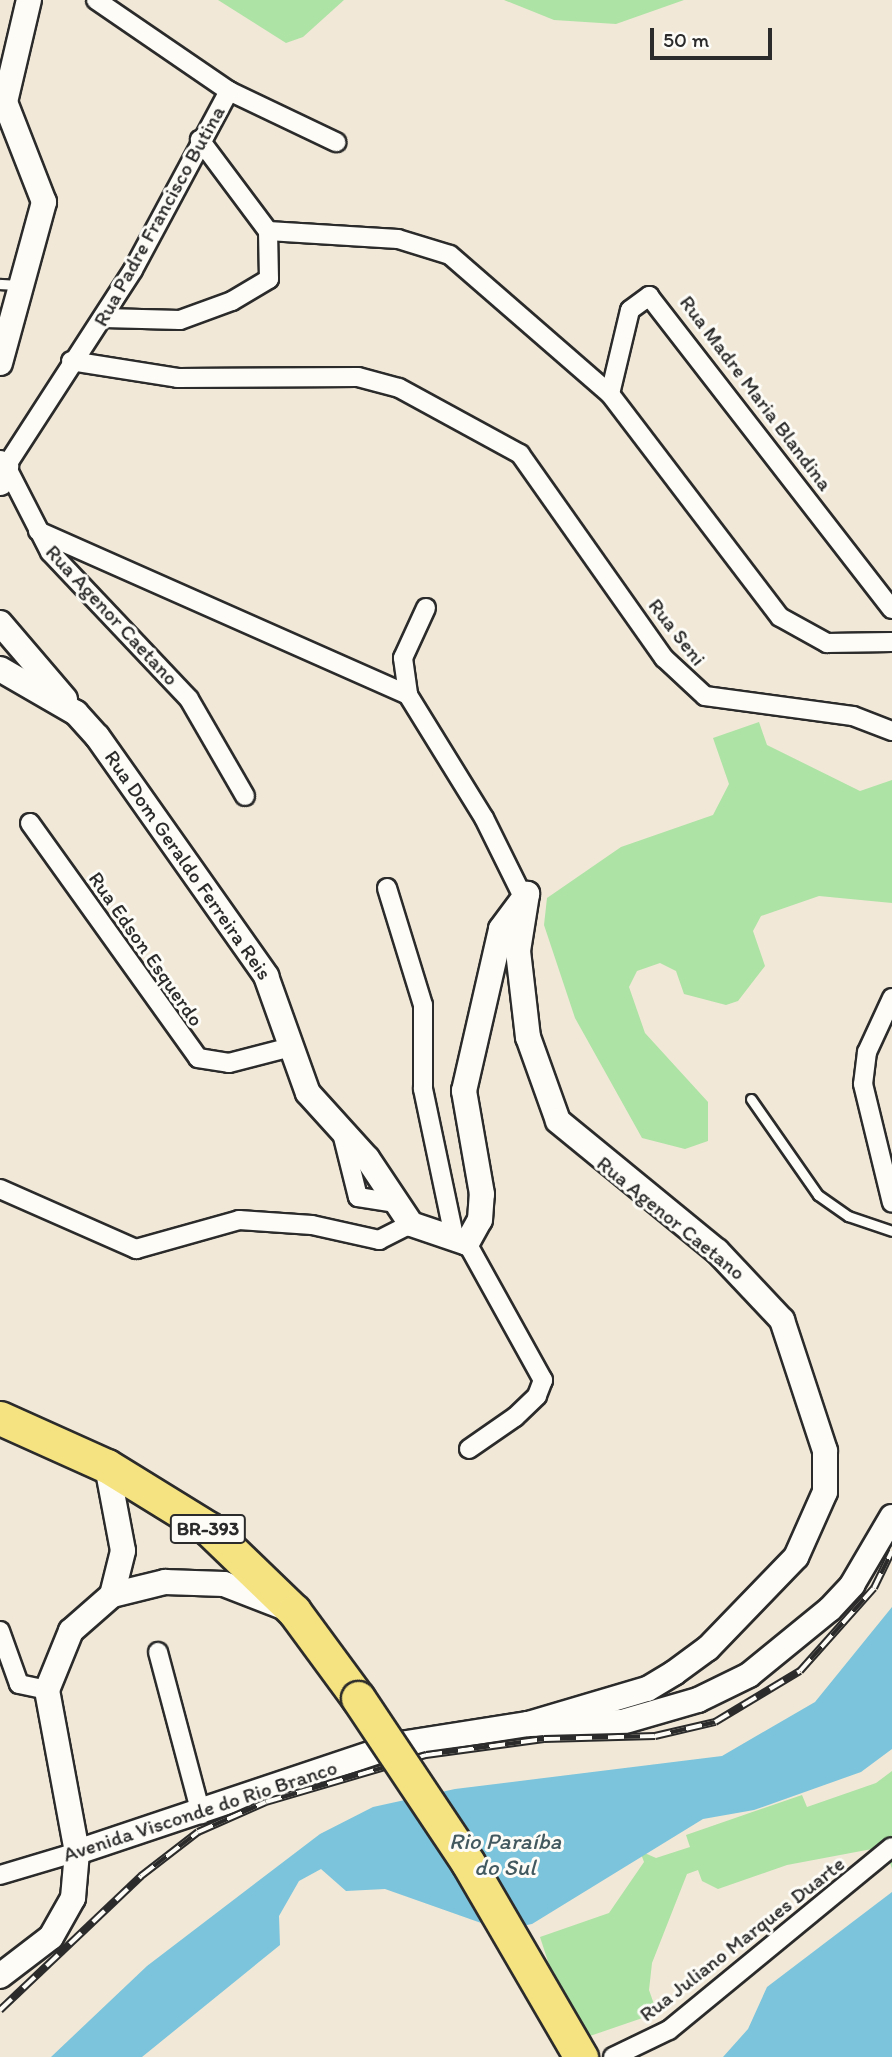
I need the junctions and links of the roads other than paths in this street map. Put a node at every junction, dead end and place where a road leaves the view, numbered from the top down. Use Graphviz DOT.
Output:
graph roads {
  1 [pos="29,0"];
  2 [pos="96,0"];
  3 [pos="229,91"];
  4 [pos="200,140"];
  5 [pos="336,142"];
  6 [pos="268,231"];
  7 [pos="12,285"];
  8 [pos="104,318"];
  9 [pos="71,361"];
  10 [pos="0,363"];
  11 [pos="610,394"];
  12 [pos="2,471"];
  13 [pos="38,531"];
  14 [pos="426,608"];
  15 [pos="892,609"];
  16 [pos="0,623"];
  17 [pos="892,642"];
  18 [pos="0,669"];
  19 [pos="408,695"];
  20 [pos="76,713"];
  21 [pos="892,731"];
  22 [pos="245,796"];
  23 [pos="30,823"];
  24 [pos="387,888"];
  25 [pos="521,893"];
  26 [pos="892,998"];
  27 [pos="287,1048"];
  28 [pos="751,1099"];
  29 [pos="0,1189"];
  30 [pos="892,1203"];
  31 [pos="411,1224"];
  32 [pos="892,1231"];
  33 [pos="461,1242"];
  34 [pos="0,1418"];
  35 [pos="469,1449"];
  36 [pos="107,1466"];
  37 [pos="892,1517"];
  38 [pos="112,1595"];
  39 [pos="294,1611"];
  40 [pos="0,1630"];
  41 [pos="158,1651"];
  42 [pos="47,1690"];
  43 [pos="528,1724"];
  44 [pos="201,1814"];
  45 [pos="892,1847"];
  46 [pos="77,1852"];
  47 [pos="0,1875"];
  48 [pos="0,1976"];
  49 [pos="581,2057"];
  50 [pos="613,2057"];
  1 -- 7 [label="street"];
  2 -- 3 [label="street"];
  3 -- 4 [label="street, Rua Padre Francisco Butina"];
  3 -- 5 [label="street"];
  4 -- 6 [label="street"];
  4 -- 8 [label="street, Rua Padre Francisco Butina"];
  6 -- 8 [label="street"];
  6 -- 11 [label="street"];
  7 -- 10 [label="street"];
  8 -- 9 [label="street, Rua Padre Francisco Butina"];
  9 -- 12 [label="street, Rua Padre Francisco Butina"];
  9 -- 21 [label="street, Rua Seni"];
  11 -- 15 [label="street, Rua Madre Maria Blandina"];
  11 -- 17 [label="street"];
  12 -- 13 [label="street, Rua Agenor Caetano"];
  13 -- 19 [label="street"];
  13 -- 22 [label="street, Rua Agenor Caetano"];
  14 -- 19 [label="street, Rua Agenor Caetano"];
  16 -- 20 [label="street"];
  18 -- 20 [label="street, Rua Dom Geraldo Ferreira Reis"];
  19 -- 25 [label="street, Rua Agenor Caetano"];
  20 -- 27 [label="street, Rua Dom Geraldo Ferreira Reis"];
  23 -- 27 [label="street, Rua Edson Esquerdo"];
  24 -- 33 [label="street"];
  25 -- 33 [label="street"];
  25 -- 43 [label="street, Rua Agenor Caetano"];
  26 -- 30 [label="street"];
  27 -- 31 [label="street, Rua Dom Geraldo Ferreira Reis"];
  28 -- 32 [label="lane"];
  29 -- 31 [label="street"];
  31 -- 33 [label="street"];
  33 -- 35 [label="street"];
  34 -- 36 [label="highway, BR-393"];
  36 -- 38 [label="street"];
  36 -- 39 [label="highway, BR-393"];
  37 -- 43 [label="street"];
  38 -- 39 [label="street"];
  38 -- 42 [label="street"];
  39 -- 49 [label="highway, BR-393, bridge"];
  40 -- 42 [label="street"];
  41 -- 44 [label="street"];
  42 -- 46 [label="street"];
  43 -- 44 [label="street, Avenida Visconde do Rio Branco"];
  44 -- 46 [label="street, Avenida Visconde do Rio Branco"];
  45 -- 50 [label="street, Rua Juliano Marques Duarte"];
  46 -- 47 [label="street, Avenida Visconde do Rio Branco"];
  46 -- 48 [label="street"];
}
